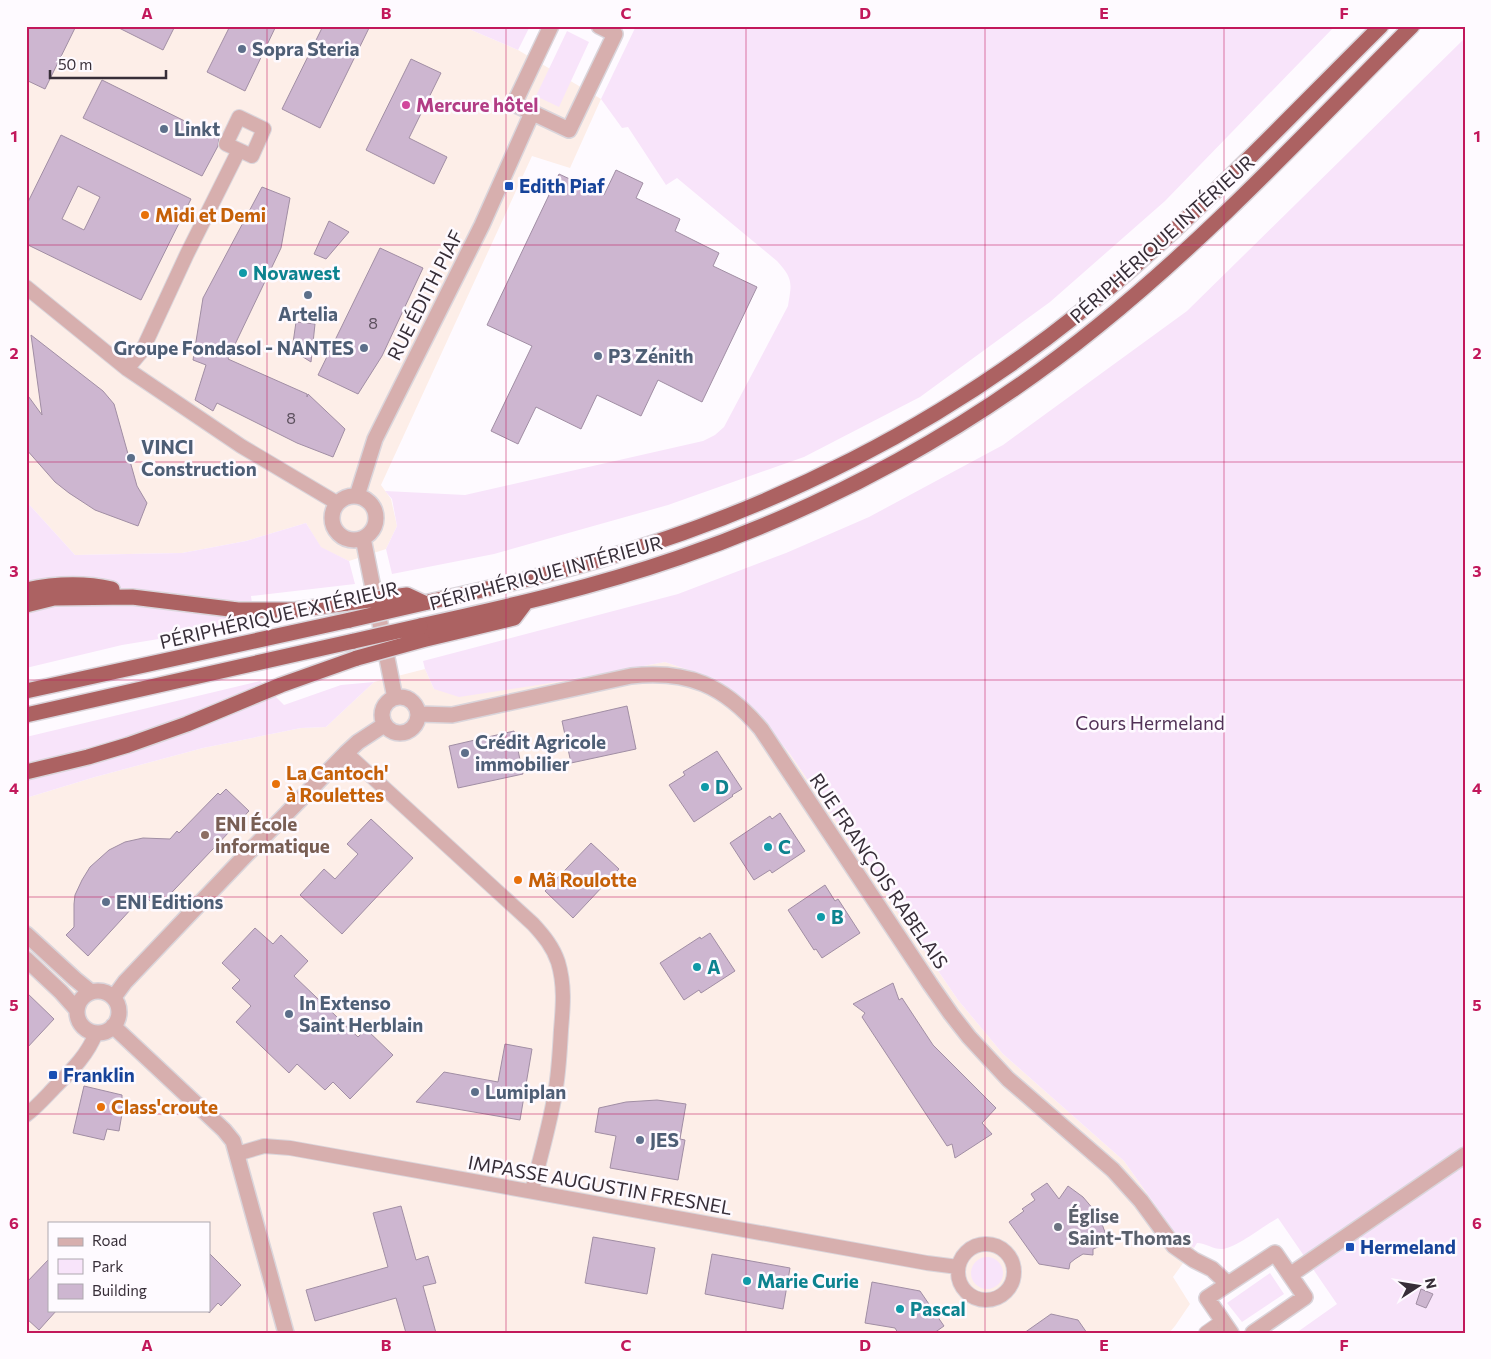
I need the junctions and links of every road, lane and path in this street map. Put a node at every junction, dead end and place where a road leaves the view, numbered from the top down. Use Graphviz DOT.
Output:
graph roads {
  1 [pos="551,26"];
  2 [pos="599,26"];
  3 [pos="1380,26"];
  4 [pos="1412,26"];
  5 [pos="532,113"];
  6 [pos="239,150"];
  7 [pos="26,287"];
  8 [pos="127,369"];
  9 [pos="357,496"];
  10 [pos="337,504"];
  11 [pos="363,538"];
  12 [pos="26,590"];
  13 [pos="132,597"];
  14 [pos="424,603"];
  15 [pos="26,605"];
  16 [pos="421,633"];
  17 [pos="26,691"];
  18 [pos="395,698"];
  19 [pos="26,714"];
  20 [pos="418,714"];
  21 [pos="384,725"];
  22 [pos="346,752"];
  23 [pos="26,772"];
  24 [pos="26,934"];
  25 [pos="26,959"];
  26 [pos="91,992"];
  27 [pos="114,997"];
  28 [pos="77,1010"];
  29 [pos="113,1026"];
  30 [pos="96,1033"];
  31 [pos="26,1114"];
  32 [pos="237,1154"];
  33 [pos="1465,1155"];
  34 [pos="532,1191"];
  35 [pos="958,1267"];
  36 [pos="1290,1275"];
  37 [pos="1228,1284"];
  38 [pos="1227,1327"];
  39 [pos="1261,1330"];
  40 [pos="286,1333"];
  41 [pos="1206,1333"];
  1 -- 5 [label="street"];
  2 -- 5 [label="street"];
  3 -- 14 [label="highway, PÉRIPHÉRIQUE EXTÉRIEUR"];
  4 -- 16 [label="highway, PÉRIPHÉRIQUE INTÉRIEUR"];
  5 -- 9 [label="street, RUE ÉDITH PIAF"];
  6 -- 8 [label="street"];
  7 -- 8 [label="street"];
  8 -- 10 [label="street"];
  9 -- 10 [label="street"];
  9 -- 11 [label="street"];
  10 -- 11 [label="street"];
  11 -- 18 [label="street"];
  12 -- 13 [label="highway"];
  13 -- 14 [label="highway, bridge"];
  13 -- 15 [label="highway"];
  14 -- 17 [label="highway, PÉRIPHÉRIQUE EXTÉRIEUR, bridge"];
  16 -- 19 [label="highway, PÉRIPHÉRIQUE INTÉRIEUR, bridge"];
  16 -- 23 [label="highway, bridge"];
  18 -- 20 [label="street"];
  18 -- 21 [label="street"];
  20 -- 21 [label="street"];
  20 -- 37 [label="street, RUE FRANÇOIS RABELAIS"];
  21 -- 22 [label="street"];
  22 -- 27 [label="street"];
  22 -- 34 [label="street"];
  24 -- 26 [label="street"];
  25 -- 28 [label="street"];
  26 -- 27 [label="street"];
  26 -- 28 [label="street"];
  27 -- 29 [label="street"];
  28 -- 30 [label="street"];
  29 -- 30 [label="street"];
  29 -- 32 [label="street"];
  30 -- 31 [label="street"];
  32 -- 34 [label="street, IMPASSE AUGUSTIN FRESNEL"];
  32 -- 40 [label="street"];
  33 -- 36 [label="street"];
  34 -- 35 [label="street, IMPASSE AUGUSTIN FRESNEL"];
  35 -- 35 [label="street"];
  36 -- 37 [label="street"];
  36 -- 39 [label="street"];
  37 -- 38 [label="street"];
  38 -- 41 [label="street"];
}
